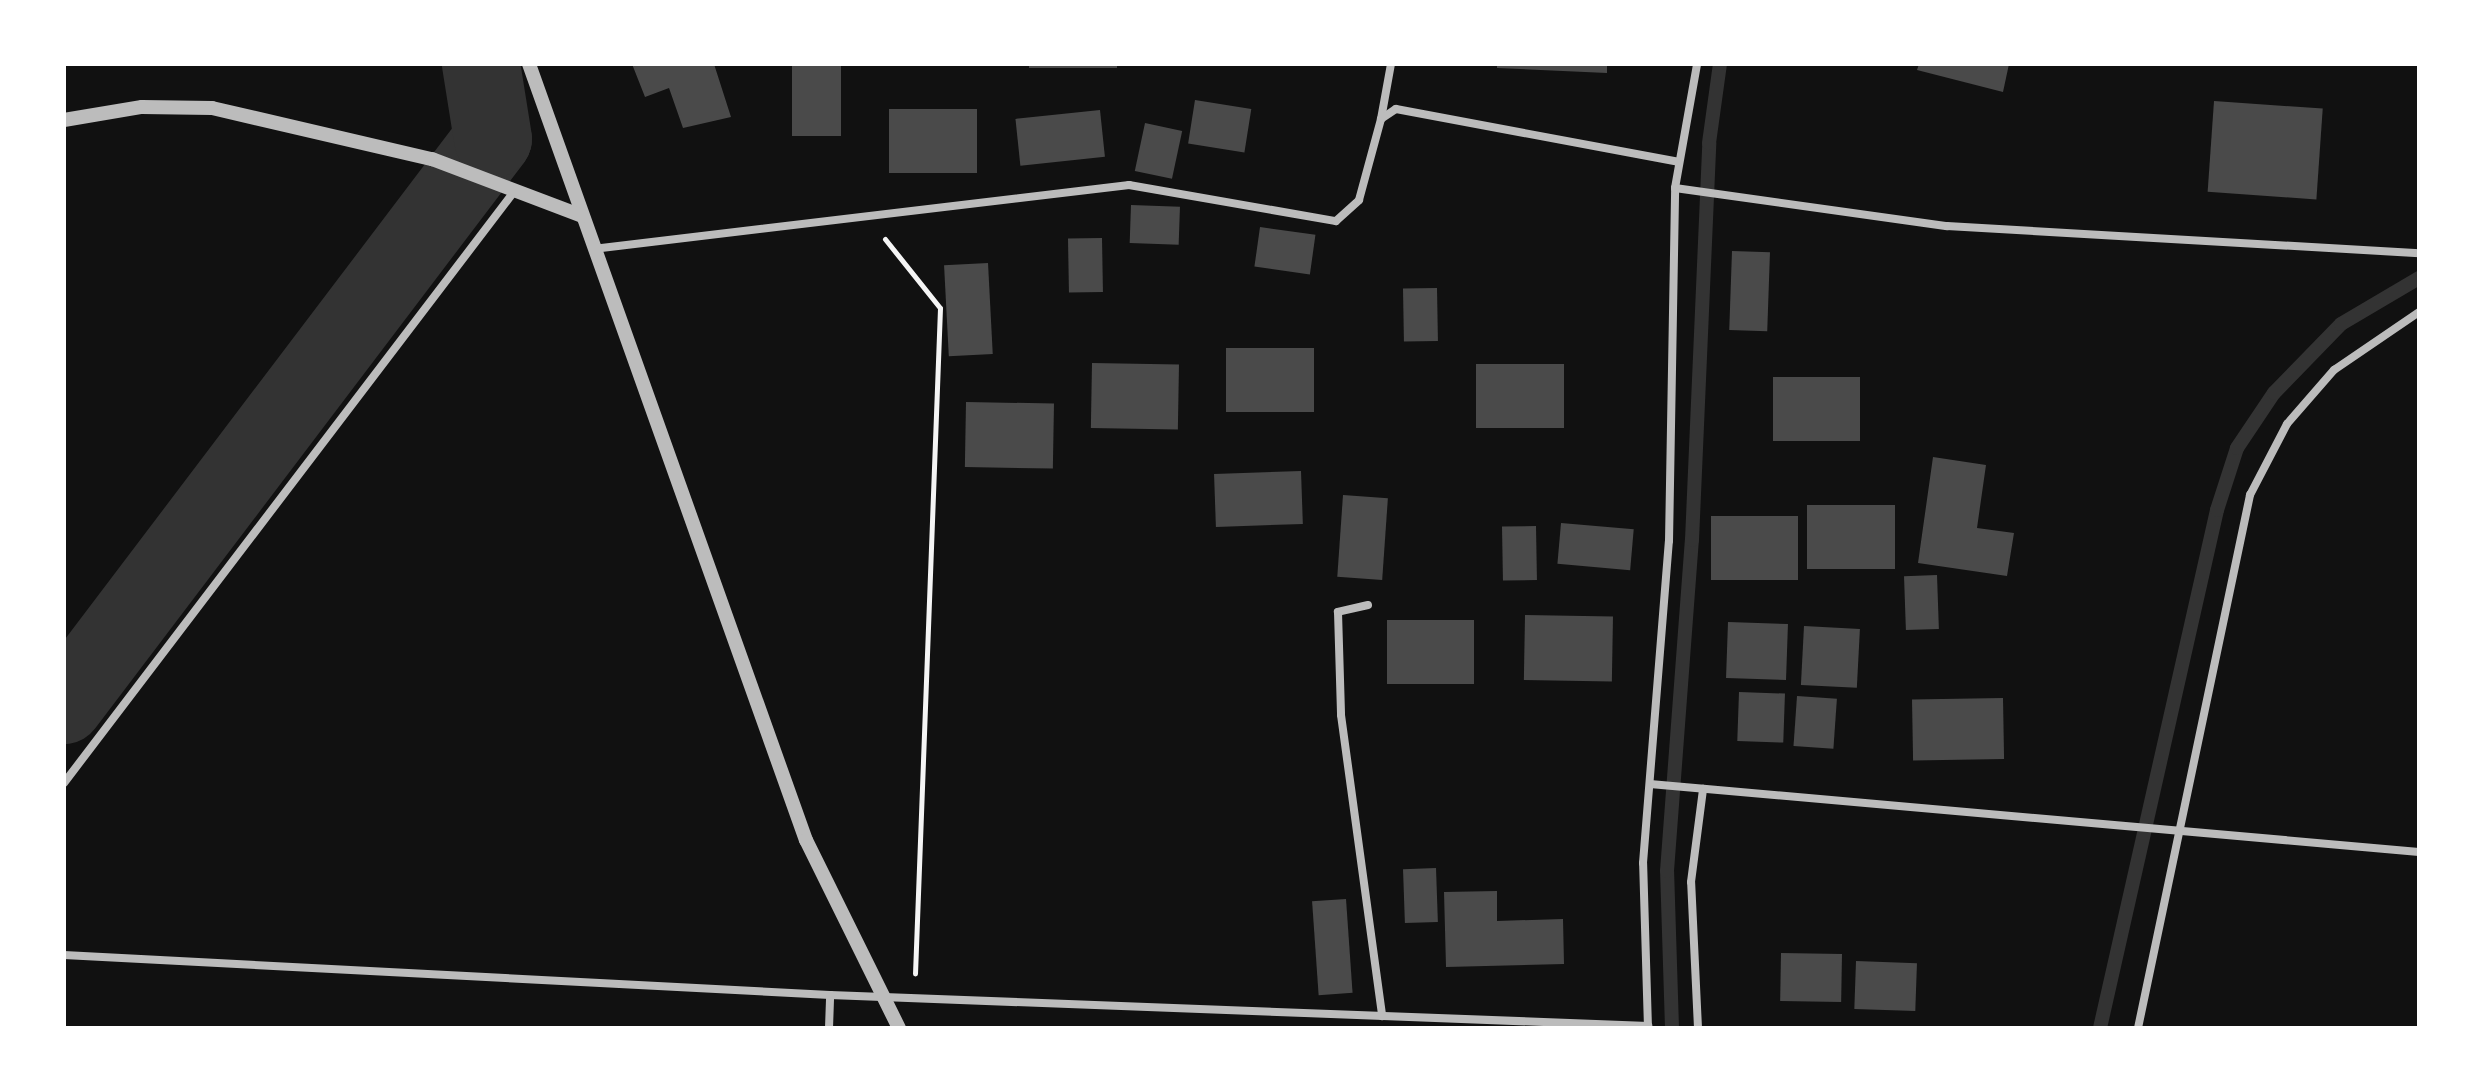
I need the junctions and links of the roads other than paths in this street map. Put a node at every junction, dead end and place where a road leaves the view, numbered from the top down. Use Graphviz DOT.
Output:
graph roads {
  1 [pos="529,64"];
  2 [pos="1391,64"];
  3 [pos="1697,64"];
  4 [pos="1381,119"];
  5 [pos="64,120"];
  6 [pos="1678,162"];
  7 [pos="1675,188"];
  8 [pos="516,189"];
  9 [pos="582,216"];
  10 [pos="593,249"];
  11 [pos="2419,253"];
  12 [pos="2419,312"];
  13 [pos="1368,605"];
  14 [pos="64,783"];
  15 [pos="1650,784"];
  16 [pos="1703,789"];
  17 [pos="2178,836"];
  18 [pos="2419,852"];
  19 [pos="64,955"];
  20 [pos="830,995"];
  21 [pos="881,997"];
  22 [pos="1382,1016"];
  23 [pos="1648,1027"];
  24 [pos="829,1028"];
  25 [pos="899,1028"];
  26 [pos="1698,1028"];
  27 [pos="2138,1028"];
  1 -- 9 [label="street"];
  2 -- 4 [label="street"];
  3 -- 6 [label="street"];
  4 -- 6 [label="street"];
  4 -- 10 [label="street"];
  5 -- 8 [label="street"];
  6 -- 7 [label="street"];
  7 -- 11 [label="street"];
  7 -- 15 [label="street"];
  8 -- 9 [label="street"];
  8 -- 14 [label="street"];
  9 -- 10 [label="street"];
  10 -- 21 [label="street"];
  12 -- 17 [label="street"];
  13 -- 22 [label="street"];
  15 -- 16 [label="street"];
  15 -- 23 [label="street"];
  16 -- 17 [label="street"];
  16 -- 26 [label="street"];
  17 -- 18 [label="street"];
  17 -- 27 [label="street"];
  19 -- 20 [label="street"];
  20 -- 21 [label="street"];
  20 -- 24 [label="street"];
  21 -- 22 [label="street"];
  21 -- 25 [label="street"];
  22 -- 23 [label="street"];
}
